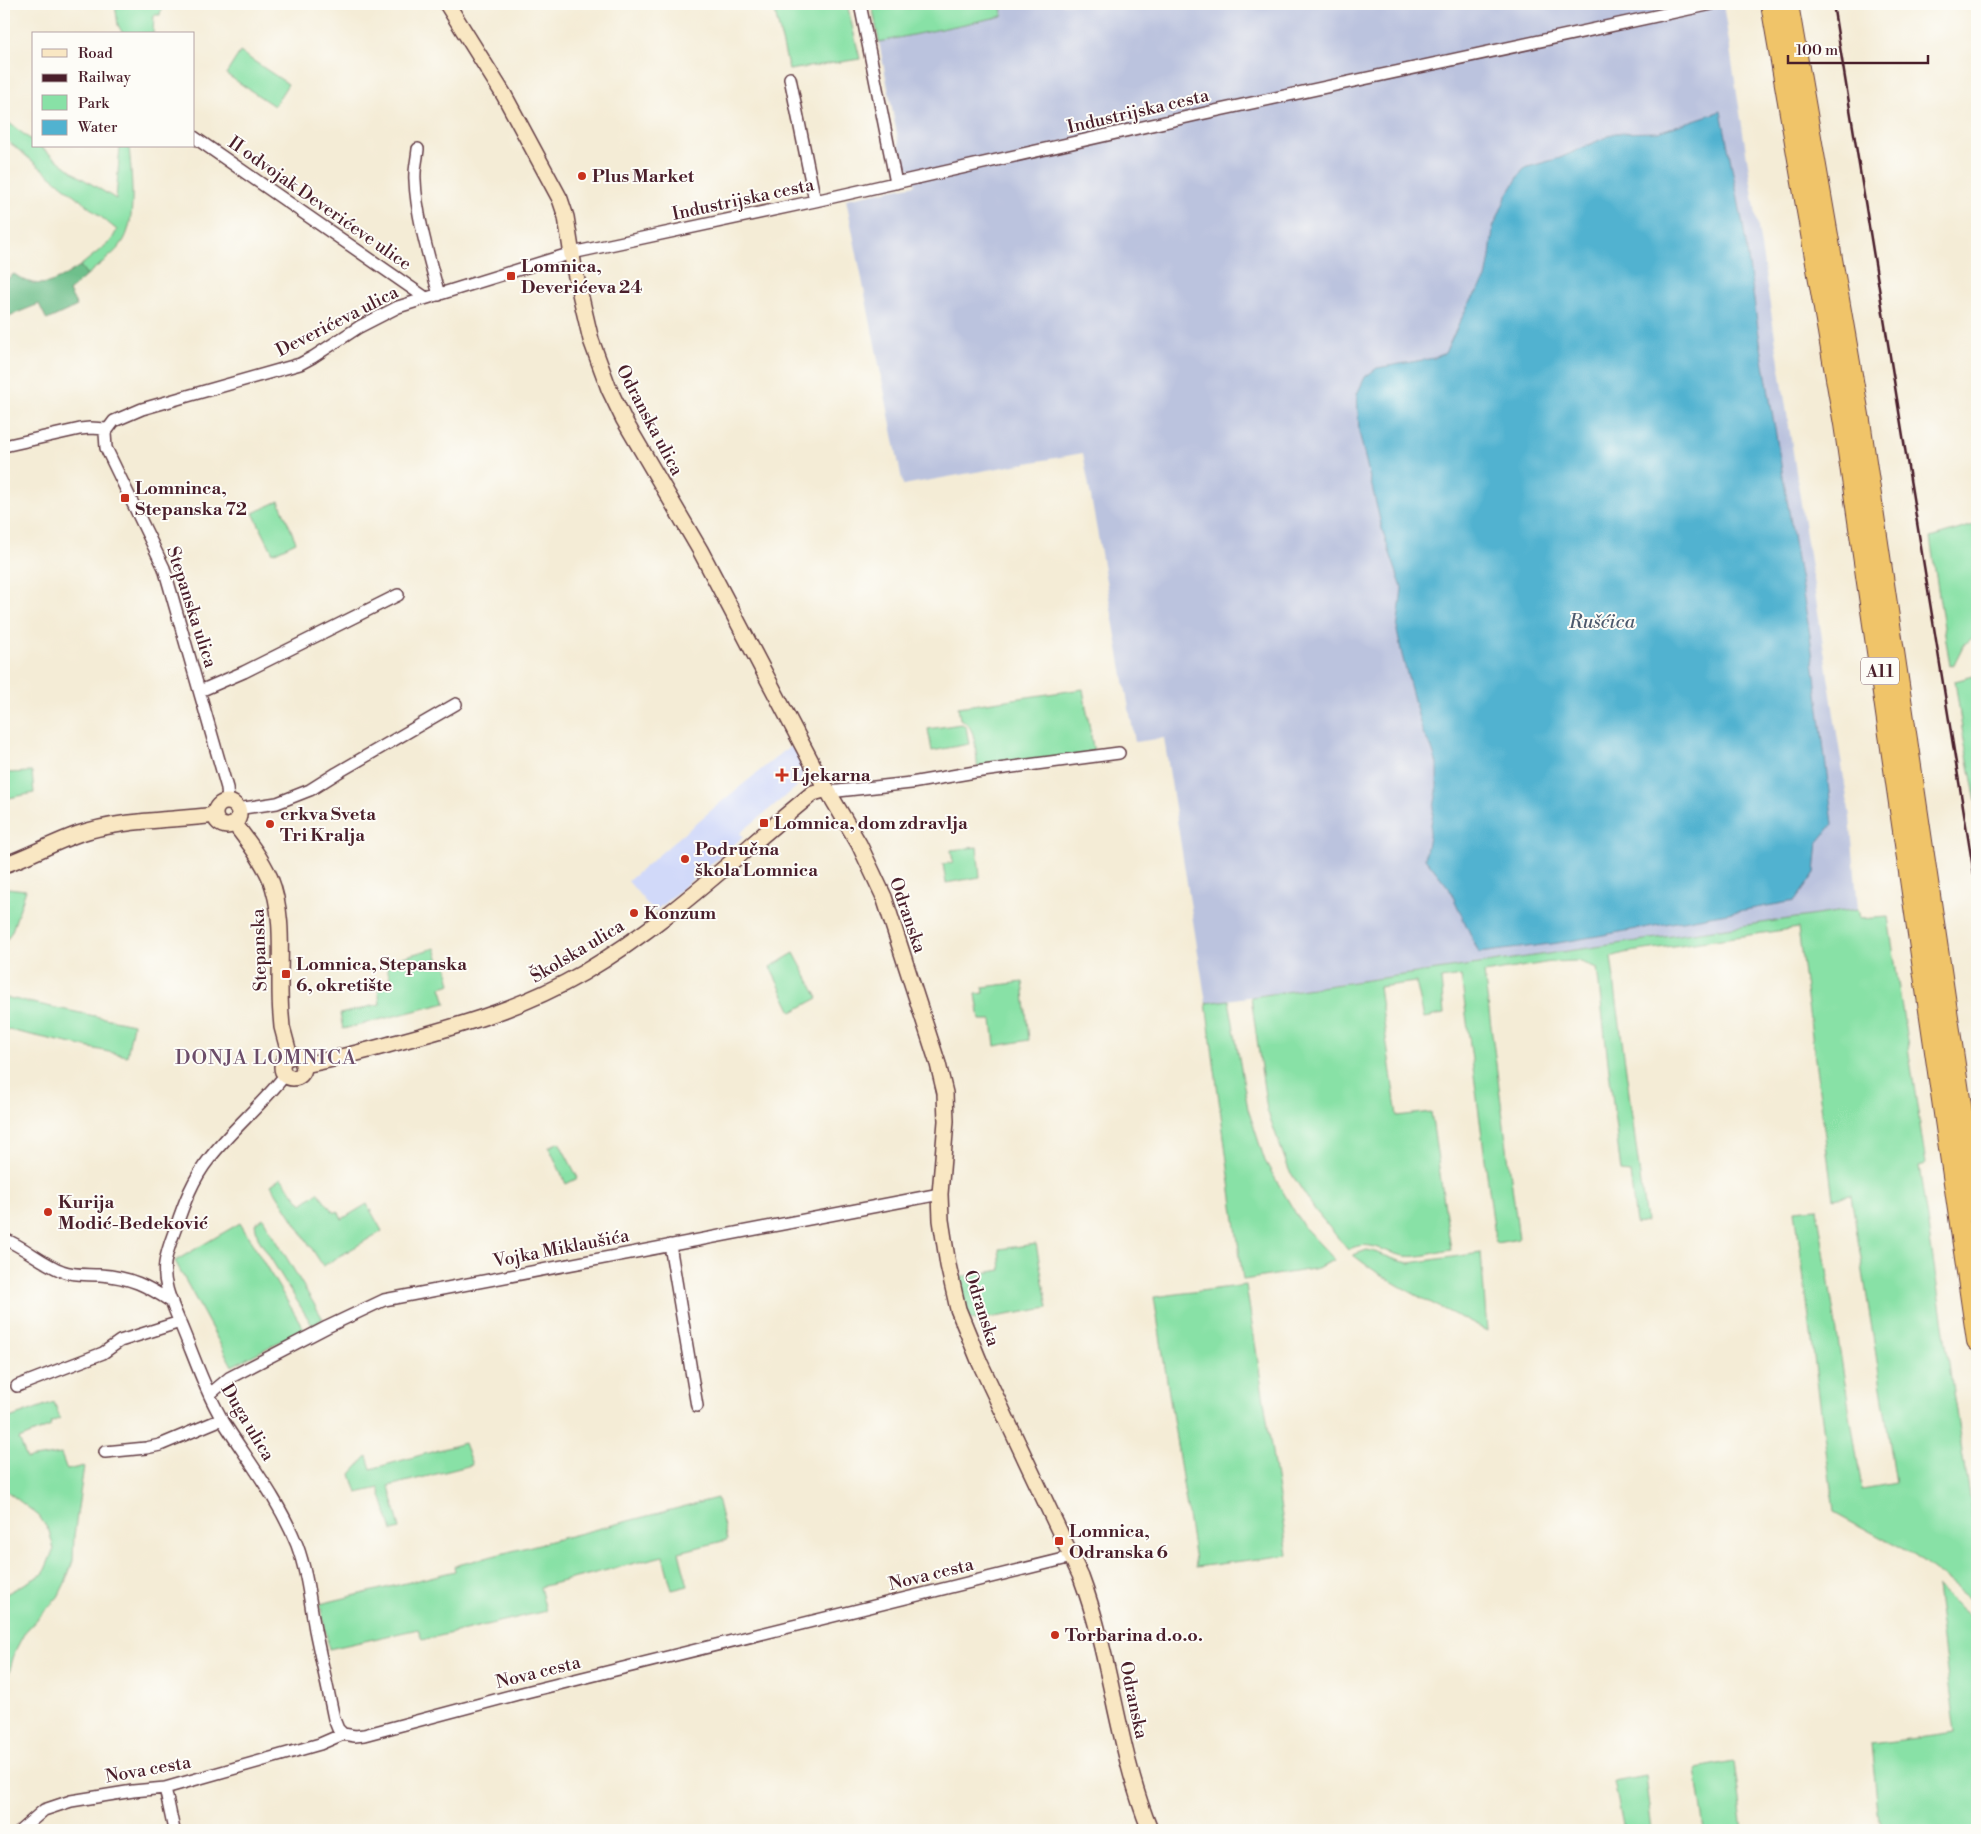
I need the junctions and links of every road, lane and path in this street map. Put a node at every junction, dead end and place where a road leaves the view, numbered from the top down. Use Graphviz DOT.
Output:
graph roads {
  1 [pos="447,4"];
  2 [pos="860,4"];
  3 [pos="1712,4"];
  4 [pos="1771,4"];
  5 [pos="1788,4"];
  6 [pos="790,78"];
  7 [pos="195,138"];
  8 [pos="418,149"];
  9 [pos="896,183"];
  10 [pos="815,201"];
  11 [pos="572,252"];
  12 [pos="439,295"];
  13 [pos="426,298"];
  14 [pos="107,429"];
  15 [pos="4,446"];
  16 [pos="398,595"];
  17 [pos="200,691"];
  18 [pos="456,704"];
  19 [pos="1119,753"];
  20 [pos="828,791"];
  21 [pos="233,811"];
  22 [pos="4,865"];
  23 [pos="290,1057"];
  24 [pos="303,1065"];
  25 [pos="285,1075"];
  26 [pos="940,1194"];
  27 [pos="1977,1214"];
  28 [pos="4,1239"];
  29 [pos="670,1245"];
  30 [pos="172,1302"];
  31 [pos="180,1322"];
  32 [pos="1977,1340"];
  33 [pos="200,1372"];
  34 [pos="229,1378"];
  35 [pos="18,1386"];
  36 [pos="210,1394"];
  37 [pos="697,1406"];
  38 [pos="222,1419"];
  39 [pos="105,1452"];
  40 [pos="1072,1557"];
  41 [pos="343,1734"];
  42 [pos="165,1788"];
  43 [pos="22,1830"];
  44 [pos="174,1830"];
  45 [pos="1150,1830"];
  1 -- 11 [label="street, Odranska ulica"];
  2 -- 9 [label="street"];
  3 -- 9 [label="street, Industrijska cesta"];
  4 -- 32 [label="highway, A11"];
  5 -- 27 [label="highway, A11"];
  6 -- 10 [label="street"];
  7 -- 13 [label="street, II odvojak Deverićeve ulice"];
  8 -- 12 [label="street"];
  9 -- 10 [label="street, Industrijska cesta"];
  10 -- 11 [label="street, Industrijska cesta"];
  11 -- 12 [label="street, Deverićeva ulica"];
  11 -- 20 [label="street, Odranska ulica"];
  12 -- 13 [label="street, Deverićeva ulica"];
  13 -- 14 [label="street, Deverićeva ulica"];
  14 -- 15 [label="street"];
  14 -- 17 [label="street, Stepanska ulica"];
  16 -- 17 [label="street"];
  17 -- 21 [label="street, Stepanska ulica"];
  18 -- 21 [label="street"];
  19 -- 20 [label="street"];
  20 -- 24 [label="street, Školska ulica"];
  20 -- 26 [label="street, Odranska"];
  21 -- 22 [label="street"];
  21 -- 23 [label="street, Stepanska"];
  23 -- 24 [label="street"];
  23 -- 25 [label="street, Školska ulica"];
  24 -- 25 [label="street, Školska ulica"];
  25 -- 30 [label="street, Školska ulica"];
  26 -- 29 [label="street, Vojka Miklaušića"];
  26 -- 40 [label="street, Odranska"];
  28 -- 30 [label="street"];
  29 -- 34 [label="street, Vojka Miklaušića"];
  29 -- 37 [label="street"];
  30 -- 31 [label="street, Duga ulica"];
  31 -- 33 [label="street, Duga ulica"];
  31 -- 35 [label="street"];
  33 -- 34 [label="street"];
  33 -- 36 [label="street, Duga ulica"];
  34 -- 36 [label="street, Vojka Miklaušića"];
  36 -- 38 [label="street, Duga ulica"];
  38 -- 39 [label="street"];
  38 -- 41 [label="street, Duga ulica"];
  40 -- 41 [label="street, Nova cesta"];
  40 -- 45 [label="street, Odranska"];
  41 -- 42 [label="street, Nova cesta"];
  42 -- 43 [label="street, Nova cesta"];
  42 -- 44 [label="street"];
}
